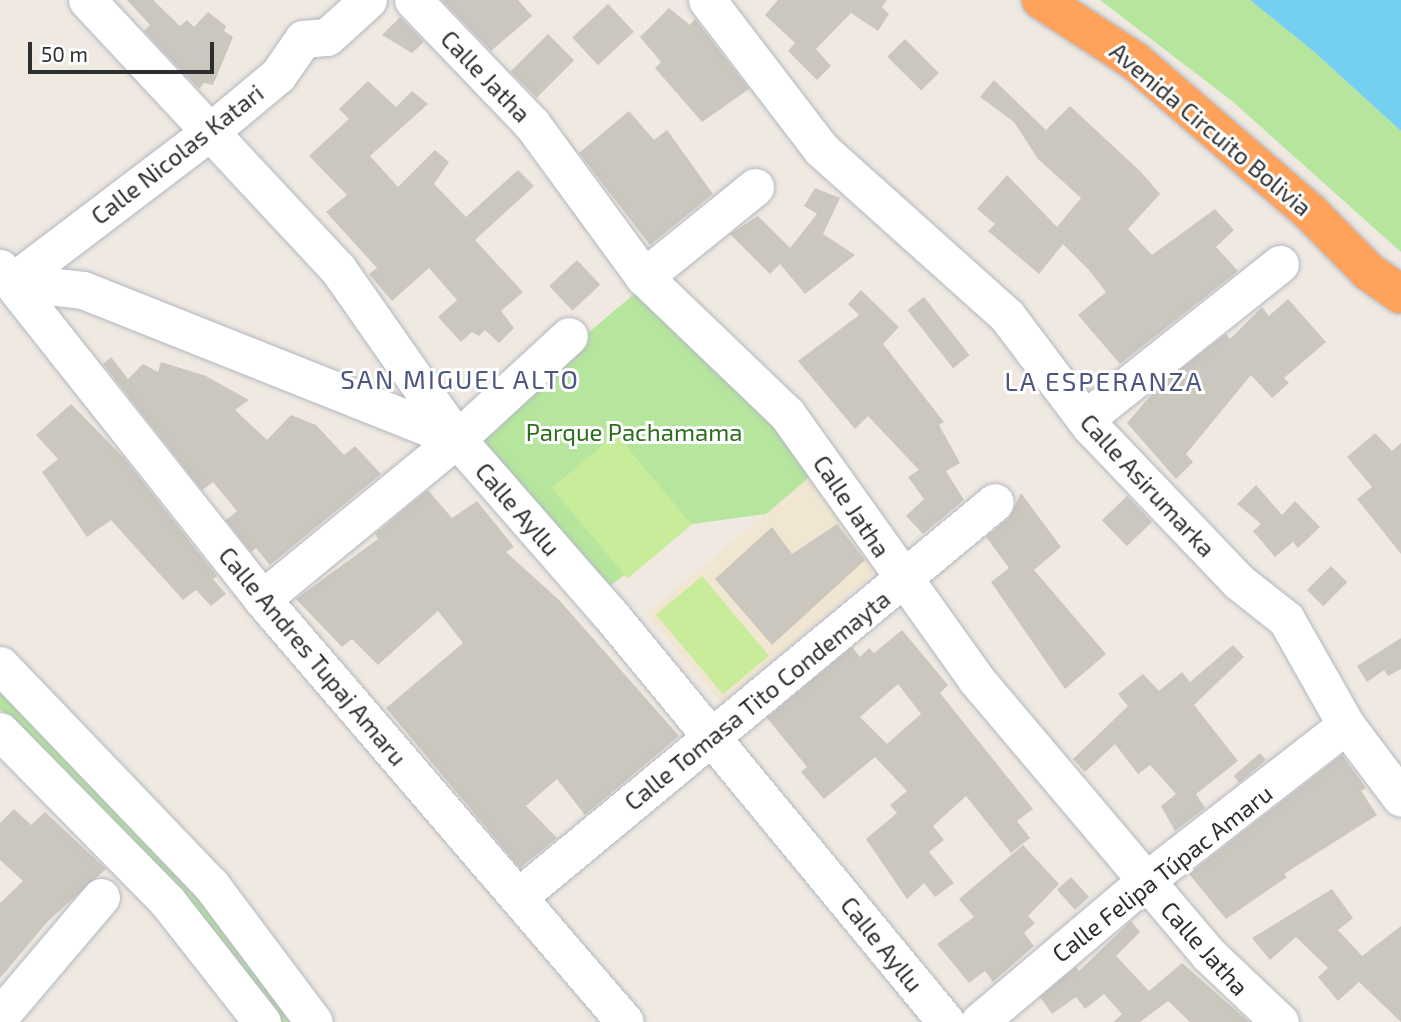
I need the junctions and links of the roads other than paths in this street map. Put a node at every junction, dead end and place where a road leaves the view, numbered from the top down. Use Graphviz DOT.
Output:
graph roads {
  1 [pos="87,0"];
  2 [pos="368,0"];
  3 [pos="413,0"];
  4 [pos="707,0"];
  5 [pos="1041,0"];
  6 [pos="212,130"];
  7 [pos="755,187"];
  8 [pos="1280,264"];
  9 [pos="1369,272"];
  10 [pos="6,275"];
  11 [pos="644,277"];
  12 [pos="1401,294"];
  13 [pos="1401,323"];
  14 [pos="569,336"];
  15 [pos="1084,419"];
  16 [pos="457,439"];
  17 [pos="995,502"];
  18 [pos="902,581"];
  19 [pos="262,599"];
  20 [pos="0,665"];
  21 [pos="1346,725"];
  22 [pos="0,732"];
  23 [pos="712,737"];
  24 [pos="1401,798"];
  25 [pos="1145,881"];
  26 [pos="101,897"];
  27 [pos="518,897"];
  28 [pos="0,1016"];
  29 [pos="262,1022"];
  30 [pos="314,1022"];
  31 [pos="625,1022"];
  32 [pos="946,1022"];
  33 [pos="980,1022"];
  34 [pos="1280,1022"];
  1 -- 6 [label="street, Calle Ayllu"];
  2 -- 6 [label="street, Calle Nicolas Katari"];
  3 -- 11 [label="street, Calle Jatha"];
  4 -- 15 [label="street, Calle Asirumarka"];
  5 -- 9 [label="highway, Avenida Circuito Bolivia"];
  6 -- 10 [label="street, Calle Nicolas Katari"];
  6 -- 16 [label="street, Calle Ayllu"];
  7 -- 11 [label="street"];
  8 -- 15 [label="street"];
  9 -- 12 [label="highway, Avenida Circuito Bolivia"];
  9 -- 13 [label="highway, Avenida Circuito Bolivia"];
  10 -- 16 [label="street"];
  10 -- 19 [label="street, Calle Andres Tupaj Amaru"];
  11 -- 18 [label="street, Calle Jatha"];
  14 -- 16 [label="street"];
  15 -- 21 [label="street, Calle Asirumarka"];
  16 -- 19 [label="street"];
  16 -- 23 [label="street, Calle Ayllu"];
  17 -- 18 [label="street, Calle Tomasa Tito Condemayta"];
  18 -- 23 [label="street, Calle Tomasa Tito Condemayta"];
  18 -- 25 [label="street, Calle Jatha"];
  19 -- 27 [label="street, Calle Andres Tupaj Amaru"];
  20 -- 30 [label="street"];
  21 -- 24 [label="street, Calle Asirumarka"];
  21 -- 25 [label="street, Calle Felipa Túpac Amaru"];
  22 -- 29 [label="street"];
  23 -- 27 [label="street, Calle Tomasa Tito Condemayta"];
  23 -- 32 [label="street, Calle Ayllu"];
  25 -- 33 [label="street, Calle Felipa Túpac Amaru"];
  25 -- 34 [label="street, Calle Jatha"];
  26 -- 28 [label="street"];
  27 -- 31 [label="street, Calle Andres Tupaj Amaru"];
}
